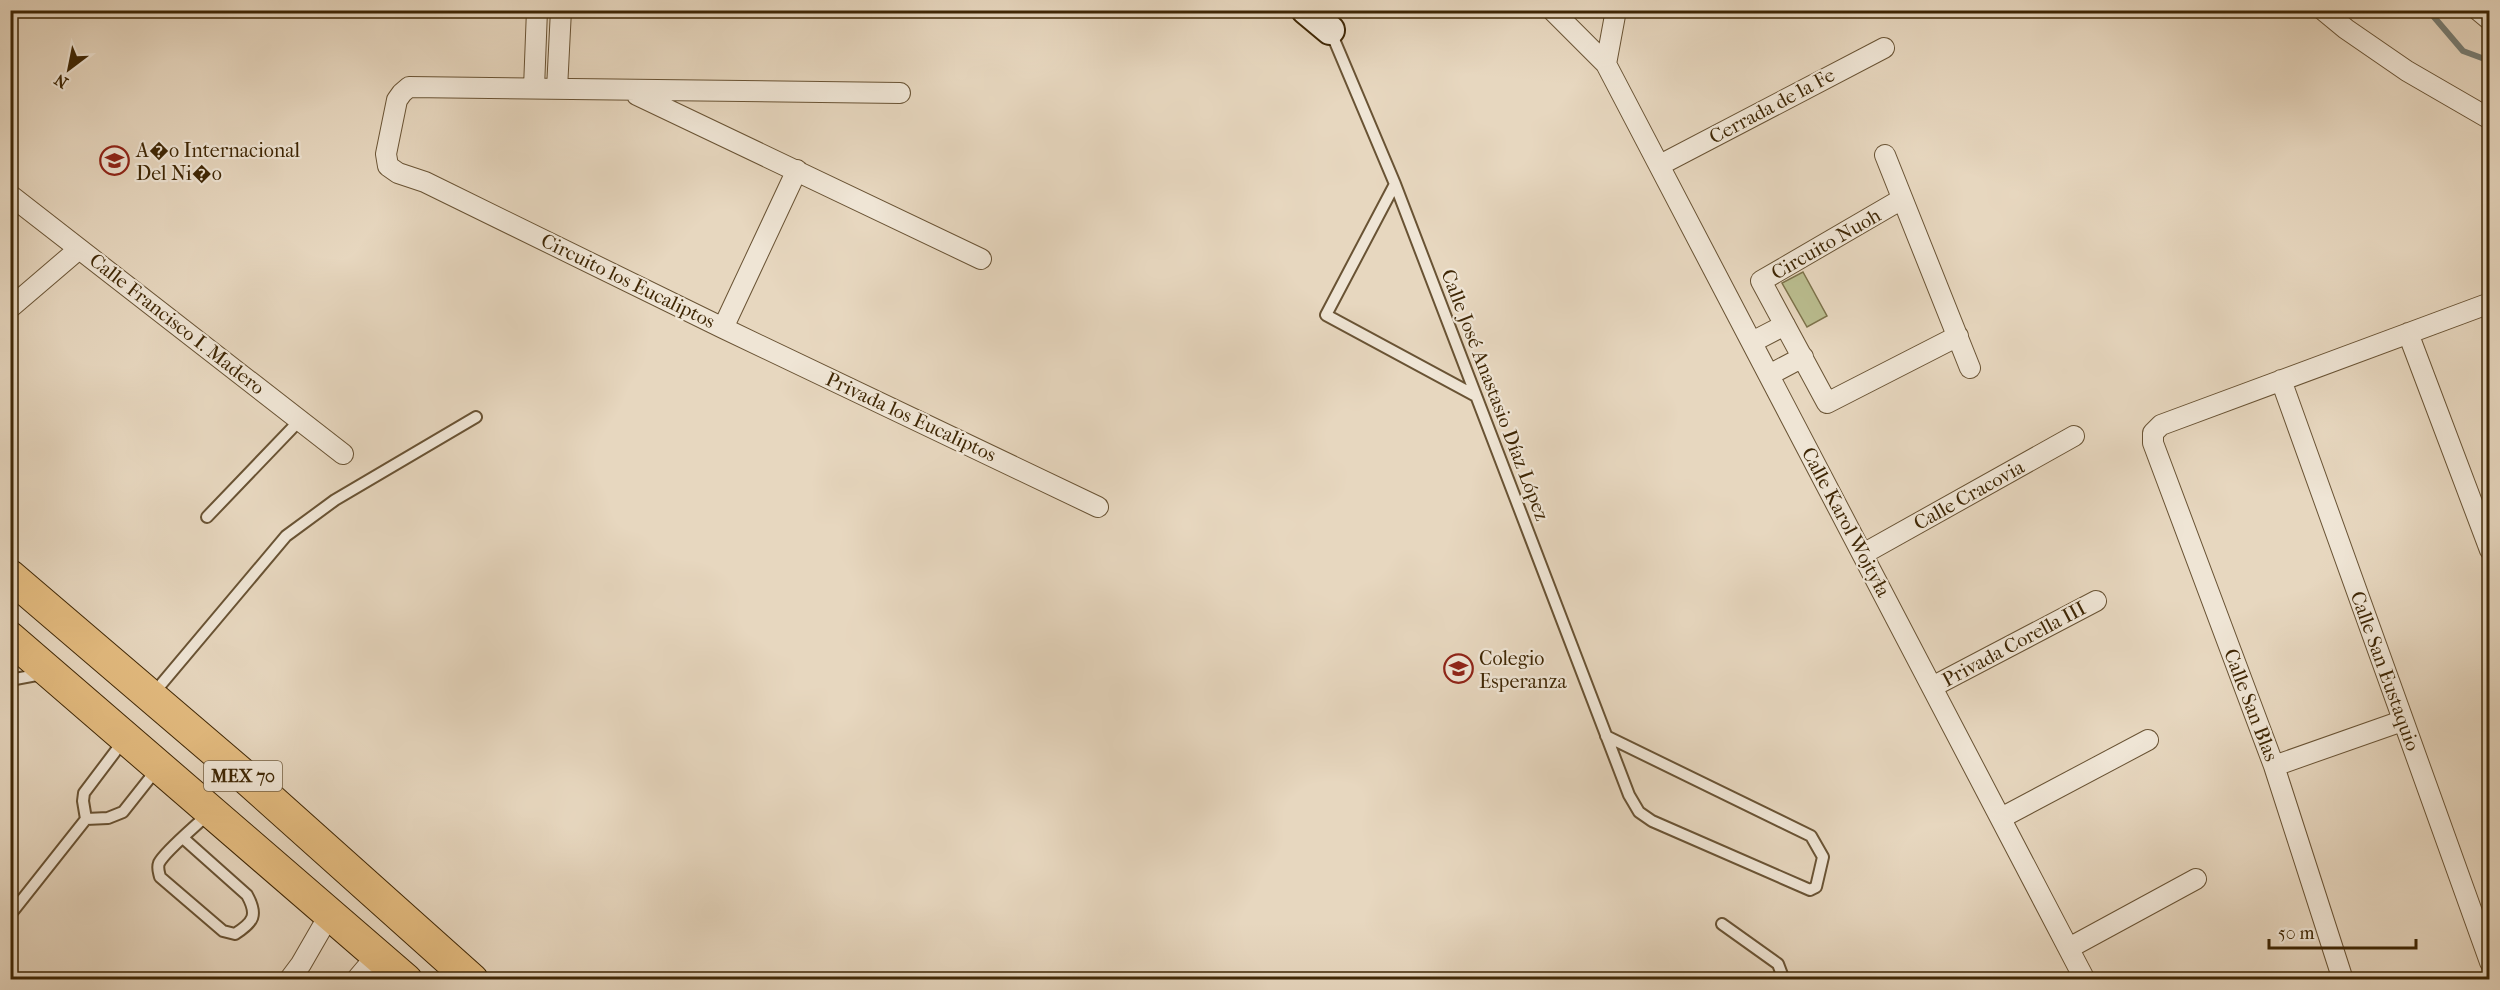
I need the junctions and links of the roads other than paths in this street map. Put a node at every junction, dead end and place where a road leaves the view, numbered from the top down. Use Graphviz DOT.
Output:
graph roads {
  1 [pos="537,10"];
  2 [pos="561,10"];
  3 [pos="1306,10"];
  4 [pos="1552,10"];
  5 [pos="1616,10"];
  6 [pos="2323,10"];
  7 [pos="2478,10"];
  8 [pos="1326,20"];
  9 [pos="2349,20"];
  10 [pos="2490,21"];
  11 [pos="1884,48"];
  12 [pos="1606,64"];
  13 [pos="534,88"];
  14 [pos="556,89"];
  15 [pos="630,92"];
  16 [pos="900,93"];
  17 [pos="2490,119"];
  18 [pos="1884,155"];
  19 [pos="1660,165"];
  20 [pos="797,170"];
  21 [pos="1395,184"];
  22 [pos="10,195"];
  23 [pos="1902,199"];
  24 [pos="79,249"];
  25 [pos="981,259"];
  26 [pos="2490,303"];
  27 [pos="10,308"];
  28 [pos="1785,325"];
  29 [pos="723,328"];
  30 [pos="2408,333"];
  31 [pos="1958,336"];
  32 [pos="1752,342"];
  33 [pos="1803,357"];
  34 [pos="1970,368"];
  35 [pos="1769,375"];
  36 [pos="2281,380"];
  37 [pos="1476,396"];
  38 [pos="476,417"];
  39 [pos="300,420"];
  40 [pos="2074,436"];
  41 [pos="343,454"];
  42 [pos="1098,507"];
  43 [pos="207,517"];
  44 [pos="2490,549"];
  45 [pos="1863,554"];
  46 [pos="10,576"];
  47 [pos="2096,601"];
  48 [pos="10,638"];
  49 [pos="52,673"];
  50 [pos="10,680"];
  51 [pos="1932,687"];
  52 [pos="151,697"];
  53 [pos="2403,721"];
  54 [pos="1606,736"];
  55 [pos="127,737"];
  56 [pos="2148,740"];
  57 [pos="159,765"];
  58 [pos="2274,766"];
  59 [pos="243,776"];
  60 [pos="209,809"];
  61 [pos="2001,818"];
  62 [pos="86,819"];
  63 [pos="183,838"];
  64 [pos="2196,879"];
  65 [pos="331,912"];
  66 [pos="10,915"];
  67 [pos="1722,924"];
  68 [pos="2069,948"];
  69 [pos="378,954"];
  70 [pos="2490,962"];
  71 [pos="289,980"];
  72 [pos="356,980"];
  73 [pos="406,980"];
  74 [pos="472,980"];
  75 [pos="1784,980"];
  76 [pos="2085,980"];
  77 [pos="2343,980"];
  1 -- 13 [label="street"];
  2 -- 14 [label="street"];
  3 -- 8 [label="main road"];
  4 -- 12 [label="street, Calle Karol Wojtyła"];
  5 -- 12 [label="street"];
  6 -- 9 [label="street"];
  7 -- 10 [label="street"];
  8 -- 21 [label="lane, Calle José Anastasio Díaz López"];
  9 -- 17 [label="street"];
  11 -- 19 [label="street, Cerrada de la Fe"];
  12 -- 19 [label="street, Calle Karol Wojtyła"];
  13 -- 14 [label="street, Circuito los Eucaliptos"];
  13 -- 29 [label="street, Circuito los Eucaliptos"];
  14 -- 15 [label="street, Circuito los Eucaliptos"];
  15 -- 16 [label="street"];
  15 -- 20 [label="street, Circuito los Eucaliptos"];
  18 -- 23 [label="street, Circuito Nuoh"];
  19 -- 32 [label="street, Calle Karol Wojtyła"];
  20 -- 25 [label="street"];
  20 -- 29 [label="street, Circuito los Eucaliptos"];
  21 -- 37 [label="lane, Calle José Anastasio Díaz López"];
  21 -- 37 [label="lane"];
  22 -- 24 [label="street, Calle Francisco I. Madero"];
  23 -- 28 [label="street, Circuito Nuoh"];
  23 -- 31 [label="street, Circuito Nuoh"];
  24 -- 27 [label="street"];
  24 -- 39 [label="street, Calle Francisco I. Madero"];
  26 -- 30 [label="street"];
  28 -- 32 [label="street"];
  28 -- 33 [label="street, Circuito Nuoh"];
  29 -- 42 [label="street, Privada los Eucaliptos"];
  30 -- 36 [label="street"];
  30 -- 44 [label="street"];
  31 -- 33 [label="street, Circuito Nuoh"];
  31 -- 34 [label="street, Circuito Nuoh"];
  32 -- 35 [label="street, Calle Karol Wojtyła"];
  33 -- 35 [label="street"];
  35 -- 45 [label="street, Calle Karol Wojtyła"];
  36 -- 53 [label="street, Calle San Eustaquio"];
  36 -- 58 [label="street, Calle San Blas"];
  37 -- 54 [label="lane, Calle José Anastasio Díaz López"];
  38 -- 52 [label="lane"];
  39 -- 41 [label="street, Calle Francisco I. Madero"];
  39 -- 43 [label="lane"];
  40 -- 45 [label="street, Calle Cracovia"];
  45 -- 51 [label="street, Calle Karol Wojtyła"];
  46 -- 52 [label="main road, MEX 70"];
  47 -- 51 [label="street, Privada Corella III"];
  48 -- 49 [label="main road, MEX 70"];
  49 -- 50 [label="lane"];
  49 -- 55 [label="main road, MEX 70"];
  51 -- 61 [label="street, Calle Karol Wojtyła"];
  52 -- 59 [label="main road, MEX 70"];
  53 -- 58 [label="street"];
  53 -- 70 [label="street, Calle San Eustaquio"];
  54 -- 54 [label="lane, Calle José Anastasio Díaz López"];
  55 -- 57 [label="main road, MEX 70"];
  55 -- 62 [label="lane"];
  56 -- 61 [label="street"];
  57 -- 60 [label="main road, MEX 70"];
  57 -- 62 [label="lane"];
  58 -- 77 [label="street, Calle San Blas"];
  59 -- 60 [label="main road"];
  59 -- 74 [label="main road, MEX 70"];
  60 -- 63 [label="lane"];
  60 -- 65 [label="main road, MEX 70"];
  61 -- 68 [label="street, Calle Karol Wojtyła"];
  62 -- 66 [label="lane"];
  63 -- 63 [label="lane"];
  64 -- 68 [label="street"];
  65 -- 69 [label="main road, MEX 70"];
  65 -- 71 [label="street"];
  67 -- 75 [label="lane"];
  68 -- 76 [label="street, Calle Karol Wojtyła"];
  69 -- 72 [label="street"];
  69 -- 73 [label="main road, MEX 70"];
}
